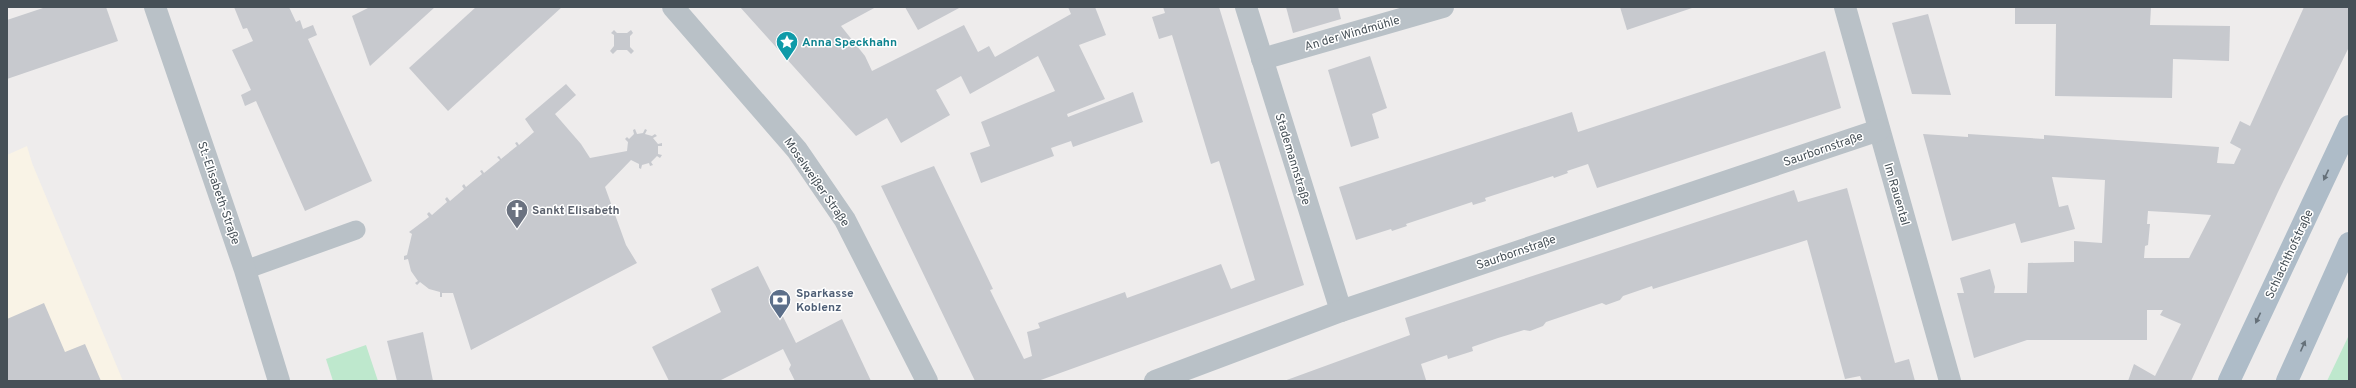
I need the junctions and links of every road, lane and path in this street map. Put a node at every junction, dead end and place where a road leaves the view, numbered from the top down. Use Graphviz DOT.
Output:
graph roads {
  1 [pos="155,7"];
  2 [pos="673,7"];
  3 [pos="1246,7"];
  4 [pos="1443,7"];
  5 [pos="1845,7"];
  6 [pos="1262,59"];
  7 [pos="2349,126"];
  8 [pos="1879,130"];
  9 [pos="356,230"];
  10 [pos="2349,243"];
  11 [pos="245,270"];
  12 [pos="1341,311"];
  13 [pos="279,381"];
  14 [pos="927,381"];
  15 [pos="1155,381"];
  16 [pos="1950,381"];
  17 [pos="2229,381"];
  18 [pos="2287,381"];
  1 -- 11 [label="street, St.-Elisabeth-Straße"];
  2 -- 14 [label="street, Moselweißer Straße"];
  3 -- 6 [label="street, Stademannstraße"];
  4 -- 6 [label="street, An der Windmühle"];
  5 -- 8 [label="street, Im Rauental"];
  6 -- 12 [label="street, Stademannstraße"];
  7 -- 17 [label="main road, Schlachthofstraße, one-way"];
  8 -- 12 [label="street, Saurbornstraße"];
  8 -- 16 [label="street, Im Rauental"];
  9 -- 11 [label="lane"];
  18 -- 10 [label="main road, one-way"];
  11 -- 13 [label="street, St.-Elisabeth-Straße"];
  12 -- 15 [label="street, Saurbornstraße"];
}
